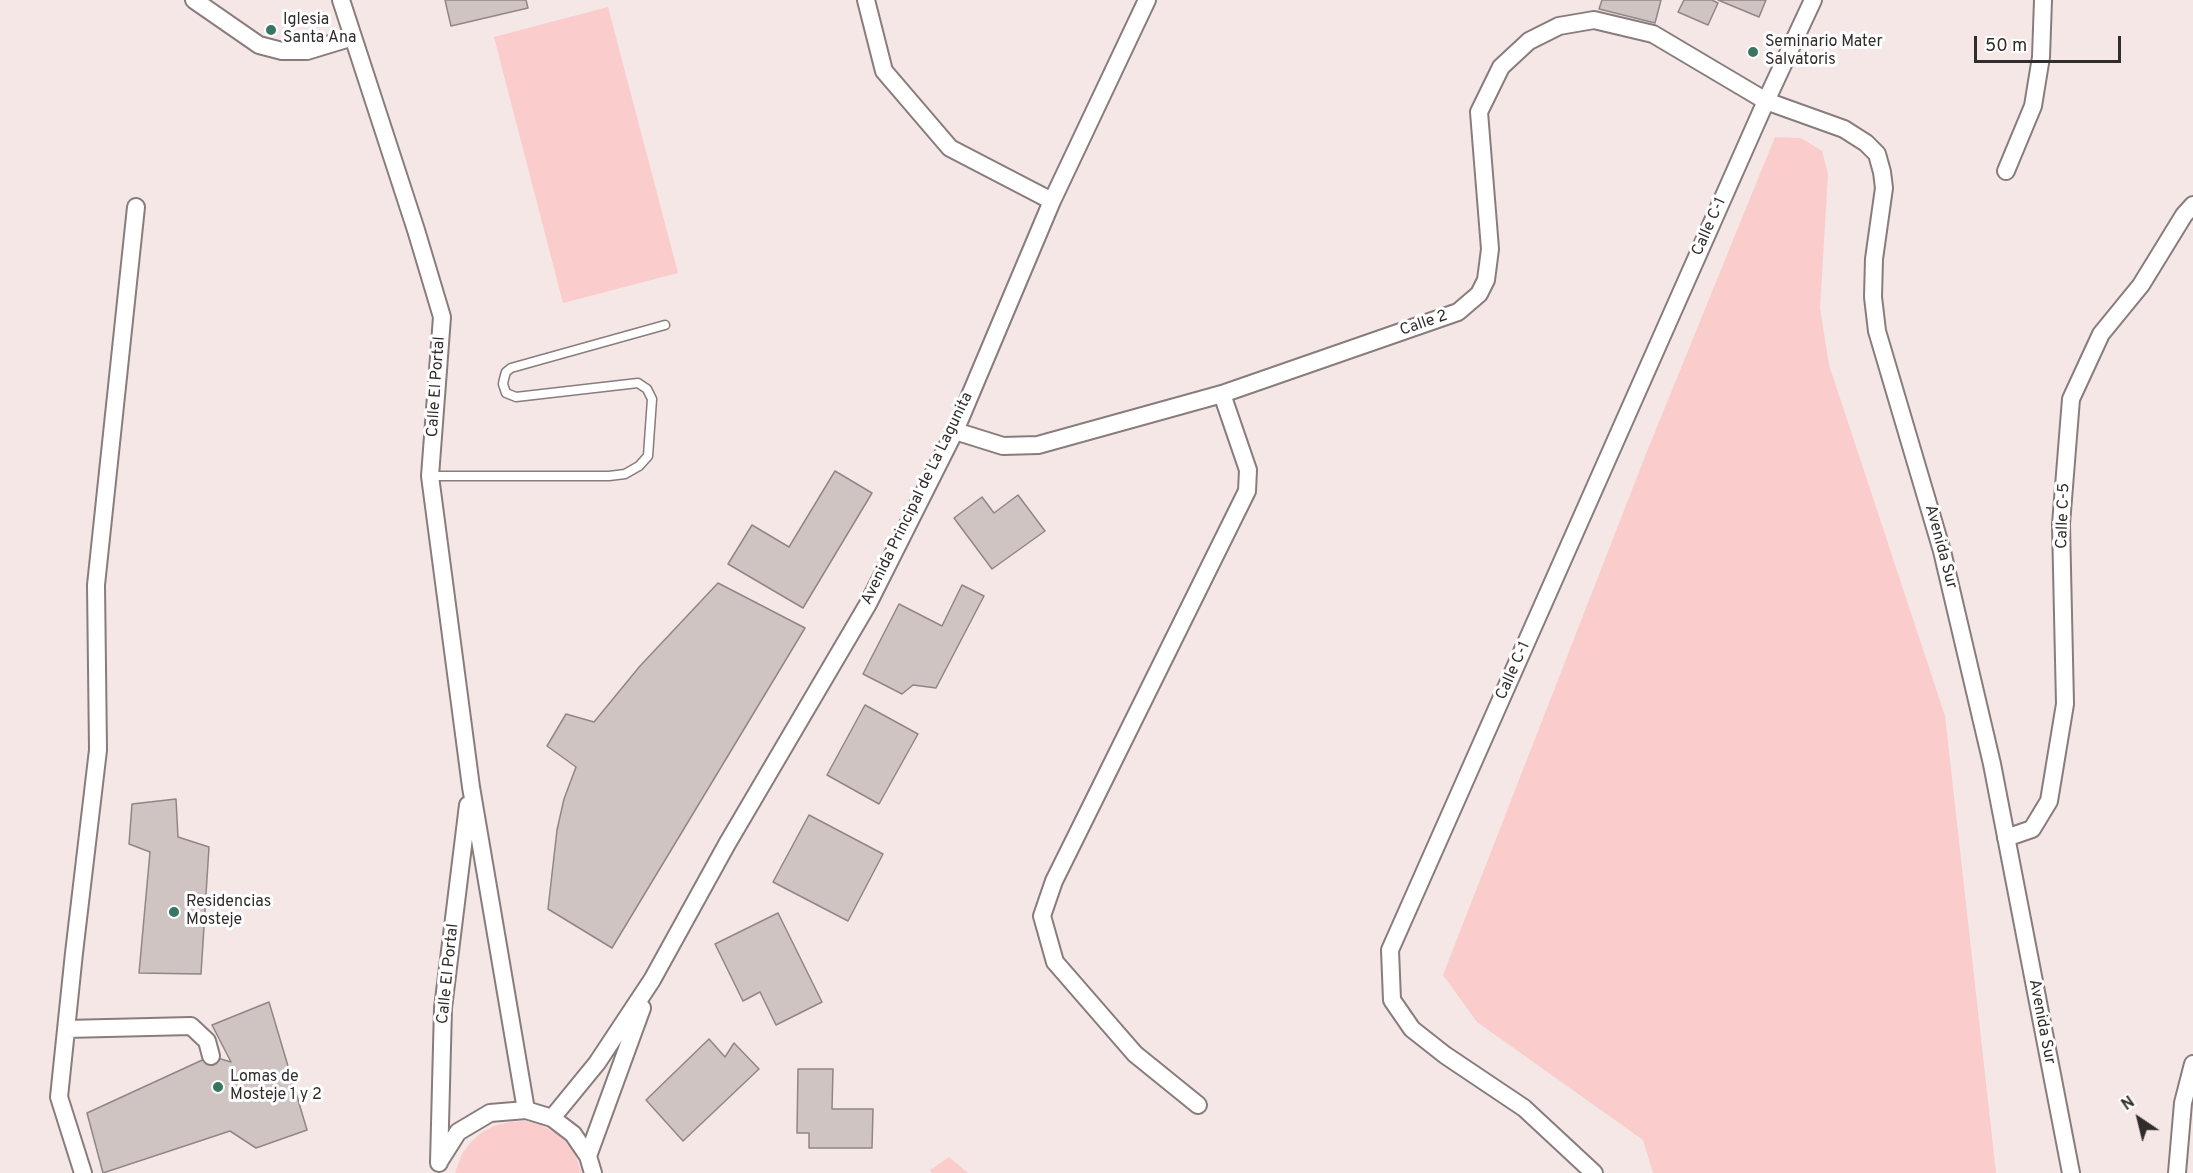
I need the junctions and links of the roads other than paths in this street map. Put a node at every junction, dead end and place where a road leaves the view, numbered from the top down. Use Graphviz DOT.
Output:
graph roads {
  1 [pos="194,0"];
  2 [pos="341,0"];
  3 [pos="866,0"];
  4 [pos="1147,0"];
  5 [pos="1813,0"];
  6 [pos="2043,0"];
  7 [pos="353,38"];
  8 [pos="1766,101"];
  9 [pos="2007,171"];
  10 [pos="1052,201"];
  11 [pos="2193,205"];
  12 [pos="136,207"];
  13 [pos="664,325"];
  14 [pos="1222,394"];
  15 [pos="955,431"];
  16 [pos="430,476"];
  17 [pos="471,786"];
  18 [pos="2006,838"];
  19 [pos="652,980"];
  20 [pos="66,1029"];
  21 [pos="211,1056"];
  22 [pos="2193,1064"];
  23 [pos="1198,1105"];
  24 [pos="526,1110"];
  25 [pos="552,1118"];
  26 [pos="588,1156"];
  27 [pos="438,1168"];
  28 [pos="83,1173"];
  29 [pos="593,1173"];
  30 [pos="1594,1173"];
  31 [pos="2071,1173"];
  32 [pos="2177,1173"];
  1 -- 7 [label="street"];
  2 -- 7 [label="street, Calle El Portal"];
  3 -- 10 [label="street"];
  4 -- 10 [label="street, Avenida Principal de La Lagunita"];
  5 -- 8 [label="street"];
  6 -- 9 [label="street"];
  7 -- 16 [label="street, Calle El Portal"];
  8 -- 14 [label="street, Calle 2"];
  8 -- 18 [label="street, Avenida Sur"];
  8 -- 30 [label="street, Calle C-1"];
  10 -- 15 [label="street, Avenida Principal de La Lagunita"];
  11 -- 18 [label="street, Calle C-5"];
  12 -- 20 [label="street"];
  13 -- 16 [label="lane"];
  14 -- 15 [label="street, Calle 2"];
  14 -- 23 [label="street"];
  15 -- 19 [label="street, Avenida Principal de La Lagunita"];
  16 -- 17 [label="street, Calle El Portal"];
  17 -- 24 [label="street, Calle El Portal"];
  17 -- 27 [label="street, Calle El Portal"];
  18 -- 31 [label="street, Avenida Sur"];
  19 -- 25 [label="street, Avenida Principal de La Lagunita"];
  19 -- 26 [label="street, Avenida Principal de La Lagunita"];
  20 -- 21 [label="street"];
  20 -- 28 [label="street"];
  22 -- 32 [label="street"];
  24 -- 25 [label="street"];
  24 -- 27 [label="street"];
  25 -- 26 [label="street"];
  26 -- 29 [label="street"];
}
